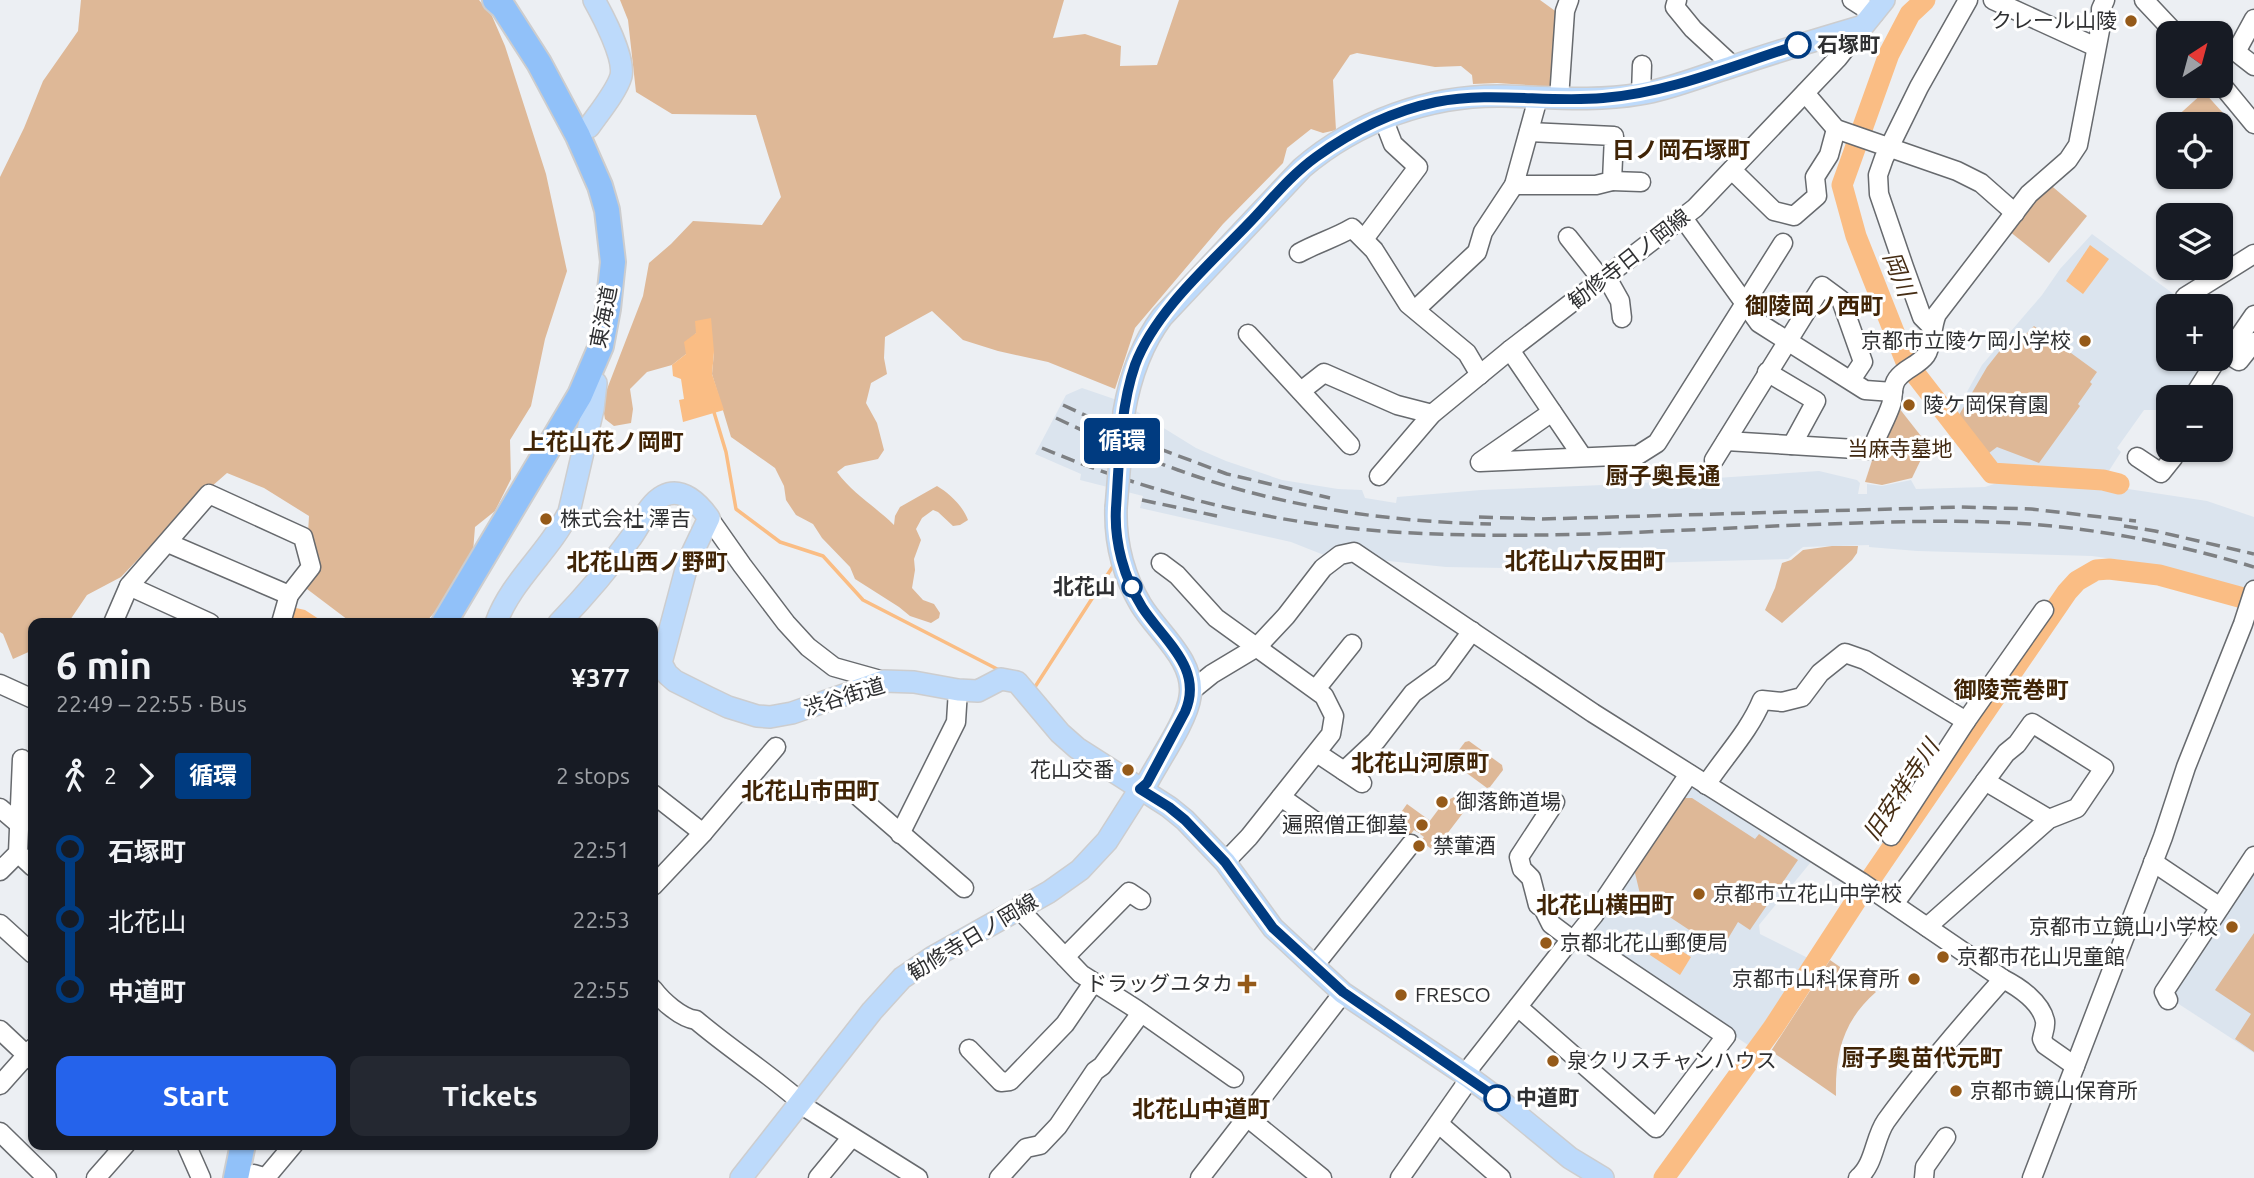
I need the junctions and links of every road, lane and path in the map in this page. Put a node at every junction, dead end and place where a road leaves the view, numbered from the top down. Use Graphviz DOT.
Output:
graph roads {
  1 [pos="495,0"];
  2 [pos="517,0"];
  3 [pos="594,0"];
  4 [pos="1569,0"];
  5 [pos="1677,0"];
  6 [pos="1852,0"];
  7 [pos="1968,0"];
  8 [pos="1993,0"];
  9 [pos="2105,0"];
  10 [pos="2144,0"];
  11 [pos="1873,13"];
  12 [pos="2254,19"];
  13 [pos="2164,21"];
  14 [pos="2233,46"];
  15 [pos="2096,47"];
  16 [pos="2233,56"];
  17 [pos="1642,65"];
  18 [pos="1733,66"];
  19 [pos="2254,66"];
  20 [pos="1805,93"];
  21 [pos="1641,94"];
  22 [pos="2233,98"];
  23 [pos="1549,99"];
  24 [pos="1383,118"];
  25 [pos="2254,124"];
  26 [pos="589,127"];
  27 [pos="1529,132"];
  28 [pos="1851,134"];
  29 [pos="1890,147"];
  30 [pos="1732,170"];
  31 [pos="1612,181"];
  32 [pos="1641,182"];
  33 [pos="1514,185"];
  34 [pos="2015,213"];
  35 [pos="1683,218"];
  36 [pos="1569,237"];
  37 [pos="1364,239"];
  38 [pos="1783,243"];
  39 [pos="1299,253"];
  40 [pos="2254,254"];
  41 [pos="1604,278"];
  42 [pos="2190,294"];
  43 [pos="1745,303"];
  44 [pos="1416,309"];
  45 [pos="2254,316"];
  46 [pos="1622,318"];
  47 [pos="1931,326"];
  48 [pos="1248,334"];
  49 [pos="1787,340"];
  50 [pos="2254,342"];
  51 [pos="2233,345"];
  52 [pos="1510,350"];
  53 [pos="2233,358"];
  54 [pos="1768,372"];
  55 [pos="1480,375"];
  56 [pos="1851,380"];
  57 [pos="1301,391"];
  58 [pos="1893,393"];
  59 [pos="1552,412"];
  60 [pos="1432,414"];
  61 [pos="1726,441"];
  62 [pos="1350,444"];
  63 [pos="1792,445"];
  64 [pos="573,449"];
  65 [pos="1582,456"];
  66 [pos="2137,457"];
  67 [pos="1714,460"];
  68 [pos="2170,462"];
  69 [pos="1379,476"];
  70 [pos="709,517"];
  71 [pos="168,543"];
  72 [pos="1161,563"];
  73 [pos="129,586"];
  74 [pos="289,594"];
  75 [pos="2252,597"];
  76 [pos="2044,610"];
  77 [pos="115,618"];
  78 [pos="199,618"];
  79 [pos="282,618"];
  80 [pos="447,618"];
  81 [pos="462,618"];
  82 [pos="499,618"];
  83 [pos="563,618"];
  84 [pos="2249,627"];
  85 [pos="1472,631"];
  86 [pos="1352,644"];
  87 [pos="1258,647"];
  88 [pos="658,666"];
  89 [pos="658,670"];
  90 [pos="884,681"];
  91 [pos="0,684"];
  92 [pos="1317,689"];
  93 [pos="958,690"];
  94 [pos="1191,691"];
  95 [pos="28,697"];
  96 [pos="1966,721"];
  97 [pos="776,747"];
  98 [pos="1317,753"];
  99 [pos="22,759"];
  100 [pos="1344,771"];
  101 [pos="1689,774"];
  102 [pos="1986,781"];
  103 [pos="1362,783"];
  104 [pos="1706,785"];
  105 [pos="1140,789"];
  106 [pos="859,797"];
  107 [pos="1281,797"];
  108 [pos="658,798"];
  109 [pos="1555,802"];
  110 [pos="0,808"];
  111 [pos="2049,819"];
  112 [pos="1319,824"];
  113 [pos="20,825"];
  114 [pos="703,833"];
  115 [pos="900,834"];
  116 [pos="1891,836"];
  117 [pos="1411,844"];
  118 [pos="18,853"];
  119 [pos="2254,856"];
  120 [pos="28,862"];
  121 [pos="1225,862"];
  122 [pos="2153,862"];
  123 [pos="0,871"];
  124 [pos="658,881"];
  125 [pos="964,888"];
  126 [pos="1128,892"];
  127 [pos="1894,904"];
  128 [pos="2220,907"];
  129 [pos="1019,909"];
  130 [pos="0,923"];
  131 [pos="1927,927"];
  132 [pos="1574,938"];
  133 [pos="28,949"];
  134 [pos="1065,957"];
  135 [pos="1314,967"];
  136 [pos="2003,979"];
  137 [pos="1093,983"];
  138 [pos="1343,992"];
  139 [pos="658,994"];
  140 [pos="2168,1000"];
  141 [pos="1518,1007"];
  142 [pos="1141,1013"];
  143 [pos="0,1030"];
  144 [pos="969,1049"];
  145 [pos="28,1052"];
  146 [pos="28,1057"];
  147 [pos="2075,1066"];
  148 [pos="1467,1077"];
  149 [pos="1234,1078"];
  150 [pos="0,1085"];
  151 [pos="801,1103"];
  152 [pos="1247,1117"];
  153 [pos="1438,1124"];
  154 [pos="0,1132"];
  155 [pos="1946,1137"];
  156 [pos="851,1138"];
  157 [pos="120,1150"];
  158 [pos="189,1150"];
  159 [pos="244,1150"];
  160 [pos="258,1150"];
  161 [pos="289,1150"];
  162 [pos="1408,1175"];
  163 [pos="247,1177"];
  164 [pos="47,1178"];
  165 [pos="96,1178"];
  166 [pos="201,1178"];
  167 [pos="741,1178"];
  168 [pos="818,1178"];
  169 [pos="918,1178"];
  170 [pos="999,1178"];
  171 [pos="1200,1178"];
  172 [pos="1322,1178"];
  173 [pos="1501,1178"];
  174 [pos="1603,1178"];
  175 [pos="1858,1178"];
  176 [pos="1910,1178"];
  177 [pos="1917,1178"];
  178 [pos="1924,1178"];
  179 [pos="2032,1178"];
  1 -- 80 [label="highway, 東海道"];
  2 -- 26 [label="highway, 東海道"];
  3 -- 26 [label="main road"];
  4 -- 23 [label="street"];
  5 -- 18 [label="street"];
  6 -- 11 [label="street"];
  7 -- 29 [label="street"];
  8 -- 15 [label="street"];
  9 -- 15 [label="street"];
  10 -- 13 [label="street"];
  11 -- 18 [label="main road"];
  11 -- 20 [label="street, 勧修寺日ノ岡線"];
  12 -- 14 [label="street"];
  15 -- 34 [label="street"];
  16 -- 19 [label="street"];
  17 -- 21 [label="street"];
  18 -- 21 [label="main road"];
  20 -- 28 [label="street"];
  20 -- 30 [label="street, 勧修寺日ノ岡線"];
  21 -- 23 [label="main road"];
  22 -- 25 [label="street"];
  23 -- 24 [label="main road"];
  23 -- 27 [label="street"];
  24 -- 37 [label="street"];
  24 -- 94 [label="main road, bridge"];
  26 -- 64 [label="highway, 東海道"];
  27 -- 31 [label="street"];
  27 -- 33 [label="street"];
  28 -- 29 [label="street"];
  28 -- 30 [label="street"];
  29 -- 34 [label="street"];
  29 -- 47 [label="street"];
  30 -- 35 [label="street, 勧修寺日ノ岡線"];
  31 -- 32 [label="street"];
  31 -- 33 [label="street"];
  33 -- 44 [label="street"];
  34 -- 47 [label="street"];
  35 -- 41 [label="street, 勧修寺日ノ岡線"];
  35 -- 43 [label="street"];
  36 -- 41 [label="street"];
  37 -- 39 [label="street"];
  37 -- 44 [label="street"];
  38 -- 43 [label="street"];
  40 -- 42 [label="street"];
  41 -- 46 [label="street"];
  41 -- 52 [label="street, 勧修寺日ノ岡線"];
  43 -- 49 [label="street"];
  43 -- 65 [label="street"];
  44 -- 55 [label="street"];
  45 -- 51 [label="street"];
  47 -- 58 [label="street"];
  48 -- 57 [label="street"];
  49 -- 54 [label="street"];
  49 -- 56 [label="street"];
  49 -- 56 [label="street"];
  50 -- 53 [label="street"];
  52 -- 55 [label="street, 勧修寺日ノ岡線"];
  52 -- 59 [label="street"];
  54 -- 61 [label="street"];
  54 -- 63 [label="street"];
  55 -- 60 [label="street, 勧修寺日ノ岡線"];
  56 -- 58 [label="street"];
  57 -- 60 [label="street"];
  57 -- 62 [label="street"];
  58 -- 63 [label="street"];
  59 -- 65 [label="street"];
  59 -- 65 [label="street"];
  60 -- 69 [label="street, 勧修寺日ノ岡線"];
  61 -- 63 [label="street"];
  61 -- 67 [label="street"];
  64 -- 81 [label="highway, 東海道"];
  64 -- 82 [label="main road"];
  66 -- 68 [label="street"];
  70 -- 83 [label="main road"];
  70 -- 88 [label="main road, 渋谷街道"];
  70 -- 90 [label="street"];
  71 -- 73 [label="street"];
  71 -- 74 [label="street"];
  71 -- 74 [label="street"];
  72 -- 87 [label="street"];
  73 -- 77 [label="street"];
  73 -- 78 [label="street"];
  74 -- 79 [label="street"];
  75 -- 84 [label="street"];
  76 -- 96 [label="street"];
  84 -- 122 [label="street"];
  85 -- 87 [label="street"];
  85 -- 100 [label="street"];
  85 -- 101 [label="street"];
  86 -- 92 [label="street"];
  87 -- 92 [label="street"];
  87 -- 94 [label="street"];
  89 -- 90 [label="main road, 渋谷街道"];
  90 -- 93 [label="main road, 渋谷街道"];
  91 -- 95 [label="street"];
  92 -- 98 [label="street"];
  93 -- 105 [label="main road, 渋谷街道"];
  93 -- 115 [label="street"];
  94 -- 105 [label="main road, 勧修寺日ノ岡線"];
  96 -- 104 [label="street"];
  96 -- 116 [label="street"];
  97 -- 114 [label="street"];
  98 -- 100 [label="street"];
  98 -- 107 [label="street"];
  99 -- 113 [label="street"];
  100 -- 103 [label="street"];
  101 -- 104 [label="street"];
  101 -- 132 [label="street"];
  102 -- 111 [label="street"];
  102 -- 111 [label="street"];
  102 -- 127 [label="street"];
  104 -- 127 [label="street"];
  105 -- 121 [label="main road, 渋谷街道"];
  105 -- 129 [label="main road, 勧修寺日ノ岡線"];
  106 -- 115 [label="street"];
  107 -- 112 [label="street"];
  107 -- 121 [label="street"];
  108 -- 114 [label="street"];
  109 -- 132 [label="street"];
  110 -- 113 [label="street"];
  111 -- 131 [label="street"];
  113 -- 118 [label="street"];
  114 -- 124 [label="street"];
  115 -- 125 [label="street"];
  117 -- 135 [label="street"];
  118 -- 120 [label="street"];
  118 -- 123 [label="street"];
  119 -- 128 [label="street"];
  121 -- 135 [label="main road, 渋谷街道"];
  122 -- 128 [label="street"];
  122 -- 147 [label="street"];
  126 -- 134 [label="street"];
  127 -- 131 [label="street"];
  128 -- 140 [label="street"];
  129 -- 134 [label="street"];
  129 -- 151 [label="main road, 勧修寺日ノ岡線"];
  130 -- 133 [label="street"];
  131 -- 136 [label="street"];
  132 -- 141 [label="street"];
  132 -- 141 [label="street"];
  134 -- 137 [label="street"];
  135 -- 138 [label="main road, 渋谷街道"];
  136 -- 147 [label="street"];
  136 -- 175 [label="street"];
  137 -- 142 [label="street"];
  137 -- 144 [label="street"];
  138 -- 148 [label="main road, 渋谷街道"];
  138 -- 152 [label="street"];
  139 -- 151 [label="street"];
  141 -- 148 [label="street"];
  142 -- 149 [label="street"];
  142 -- 170 [label="street"];
  143 -- 145 [label="street"];
  146 -- 150 [label="street"];
  147 -- 179 [label="street"];
  148 -- 153 [label="street"];
  148 -- 174 [label="main road, 渋谷街道"];
  151 -- 156 [label="street"];
  151 -- 167 [label="main road, 勧修寺日ノ岡線"];
  152 -- 171 [label="street"];
  152 -- 172 [label="street"];
  153 -- 162 [label="street"];
  153 -- 173 [label="street"];
  154 -- 164 [label="street"];
  155 -- 178 [label="street"];
  156 -- 168 [label="street"];
  156 -- 169 [label="street"];
  157 -- 165 [label="street"];
  158 -- 166 [label="street"];
  159 -- 163 [label="highway"];
  160 -- 163 [label="highway"];
  161 -- 163 [label="street"];
  176 -- 177 [label="street"];
}
